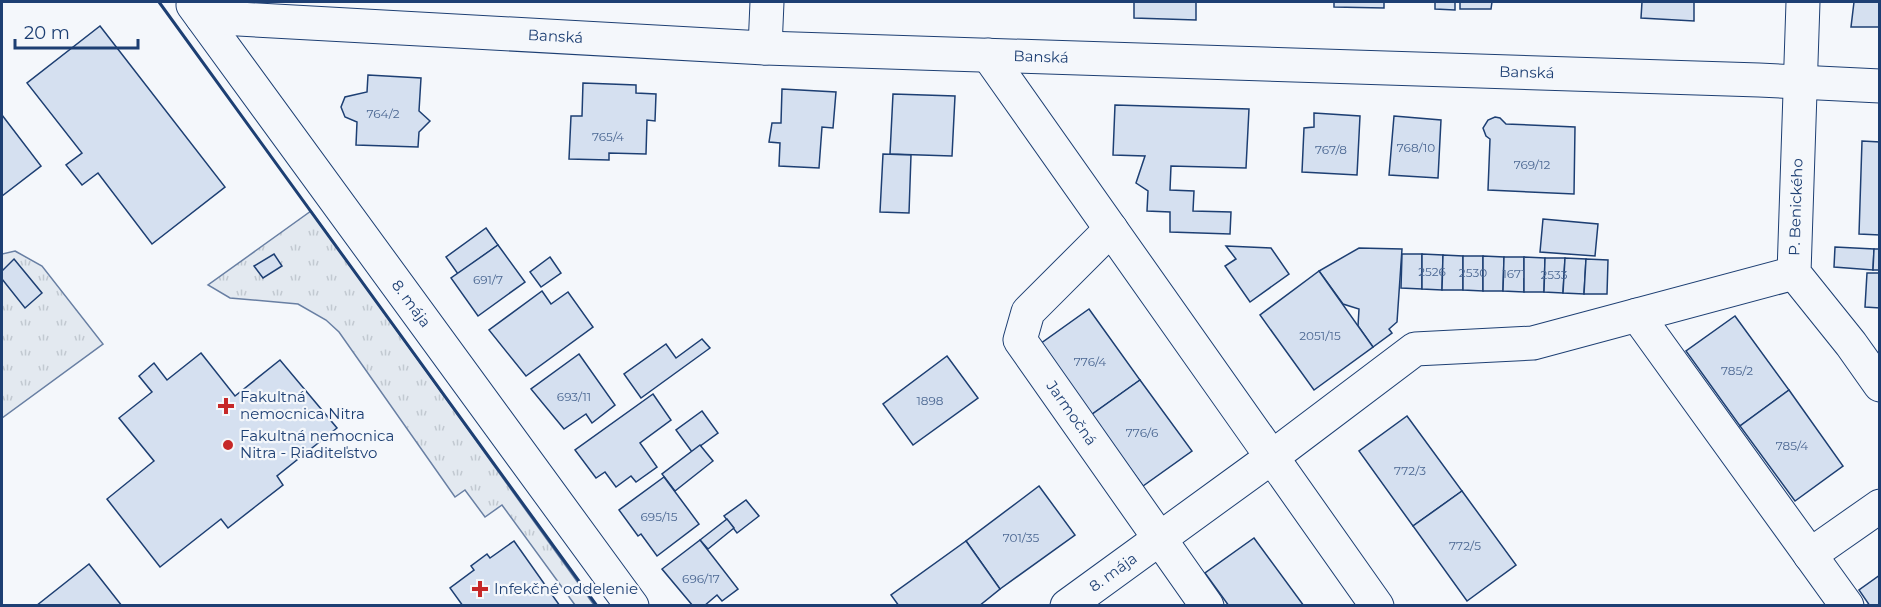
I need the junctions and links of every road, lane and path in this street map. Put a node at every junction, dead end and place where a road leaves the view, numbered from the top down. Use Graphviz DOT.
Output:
graph roads {
  1 [pos="767,2"];
  2 [pos="1803,2"];
  3 [pos="196,9"];
  4 [pos="765,48"];
  5 [pos="988,55"];
  6 [pos="1800,81"];
  7 [pos="1880,86"];
  8 [pos="1111,229"];
  9 [pos="1794,273"];
  10 [pos="1637,315"];
  11 [pos="1865,344"];
  12 [pos="1880,384"];
  13 [pos="1272,458"];
  14 [pos="1880,506"];
  15 [pos="1160,539"];
  16 [pos="1810,555"];
  17 [pos="632,606"];
  18 [pos="1067,606"];
  19 [pos="1207,606"];
  20 [pos="1377,606"];
  21 [pos="1847,606"];
  1 -- 4 [label="street"];
  2 -- 6 [label="street, P. Benického"];
  3 -- 4 [label="street, Banská"];
  3 -- 17 [label="street, 8. mája"];
  4 -- 5 [label="street, Banská"];
  5 -- 6 [label="street, Banská"];
  5 -- 8 [label="street"];
  6 -- 7 [label="street, Banská"];
  6 -- 9 [label="street, P. Benického"];
  8 -- 13 [label="street"];
  8 -- 15 [label="street, Jarmočná"];
  9 -- 10 [label="street, 8. mája"];
  9 -- 11 [label="street, P. Benického"];
  10 -- 13 [label="street, 8. mája"];
  10 -- 16 [label="street"];
  11 -- 12 [label="street, P. Benického"];
  13 -- 15 [label="street, 8. mája"];
  13 -- 20 [label="street"];
  14 -- 16 [label="street"];
  15 -- 18 [label="street, 8. mája"];
  15 -- 19 [label="street, Jarmočná"];
  16 -- 21 [label="street"];
}
